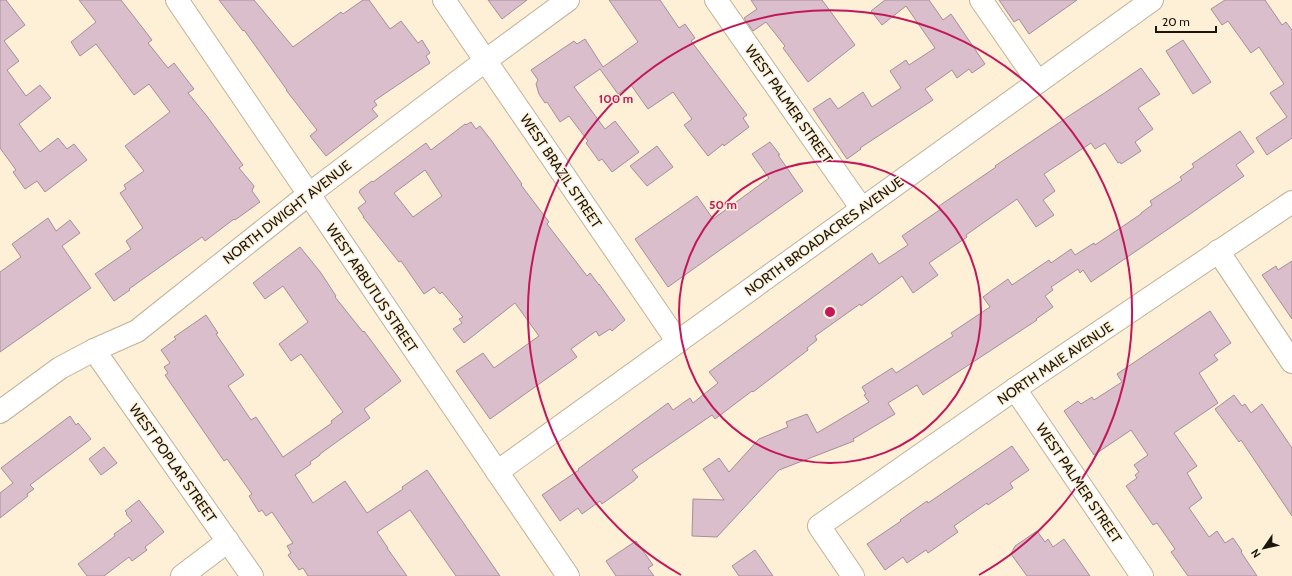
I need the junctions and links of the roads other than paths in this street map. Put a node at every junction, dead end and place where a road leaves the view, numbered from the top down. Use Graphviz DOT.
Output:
graph roads {
  1 [pos="177,0"];
  2 [pos="444,0"];
  3 [pos="568,0"];
  4 [pos="716,0"];
  5 [pos="981,0"];
  6 [pos="1152,0"];
  7 [pos="485,61"];
  8 [pos="1038,82"];
  9 [pos="309,194"];
  10 [pos="1292,202"];
  11 [pos="862,209"];
  12 [pos="1218,251"];
  13 [pos="678,342"];
  14 [pos="94,350"];
  15 [pos="1292,362"];
  16 [pos="1015,389"];
  17 [pos="0,412"];
  18 [pos="496,472"];
  19 [pos="228,541"];
  20 [pos="182,576"];
  21 [pos="252,576"];
  22 [pos="568,576"];
  23 [pos="853,576"];
  24 [pos="1142,576"];
  1 -- 9 [label="street, WEST ARBUTUS STREET"];
  2 -- 7 [label="street, WEST BRAZIL STREET"];
  3 -- 7 [label="street, NORTH DWIGHT AVENUE"];
  4 -- 11 [label="street, WEST PALMER STREET"];
  5 -- 8 [label="street"];
  6 -- 8 [label="street, NORTH BROADACRES AVENUE"];
  7 -- 9 [label="street, NORTH DWIGHT AVENUE"];
  7 -- 13 [label="street, WEST BRAZIL STREET"];
  8 -- 11 [label="street, NORTH BROADACRES AVENUE"];
  9 -- 14 [label="street, NORTH DWIGHT AVENUE"];
  9 -- 18 [label="street, WEST ARBUTUS STREET"];
  10 -- 12 [label="street, NORTH MAIE AVENUE"];
  11 -- 13 [label="street, NORTH BROADACRES AVENUE"];
  12 -- 15 [label="street"];
  12 -- 16 [label="street, NORTH MAIE AVENUE"];
  13 -- 18 [label="street, NORTH BROADACRES AVENUE"];
  14 -- 17 [label="street, NORTH DWIGHT AVENUE"];
  14 -- 19 [label="street, WEST POPLAR STREET"];
  16 -- 23 [label="street, NORTH MAIE AVENUE"];
  16 -- 24 [label="street, WEST PALMER STREET"];
  18 -- 22 [label="street, WEST ARBUTUS STREET"];
  19 -- 20 [label="street"];
  19 -- 21 [label="street, WEST POPLAR STREET"];
}
